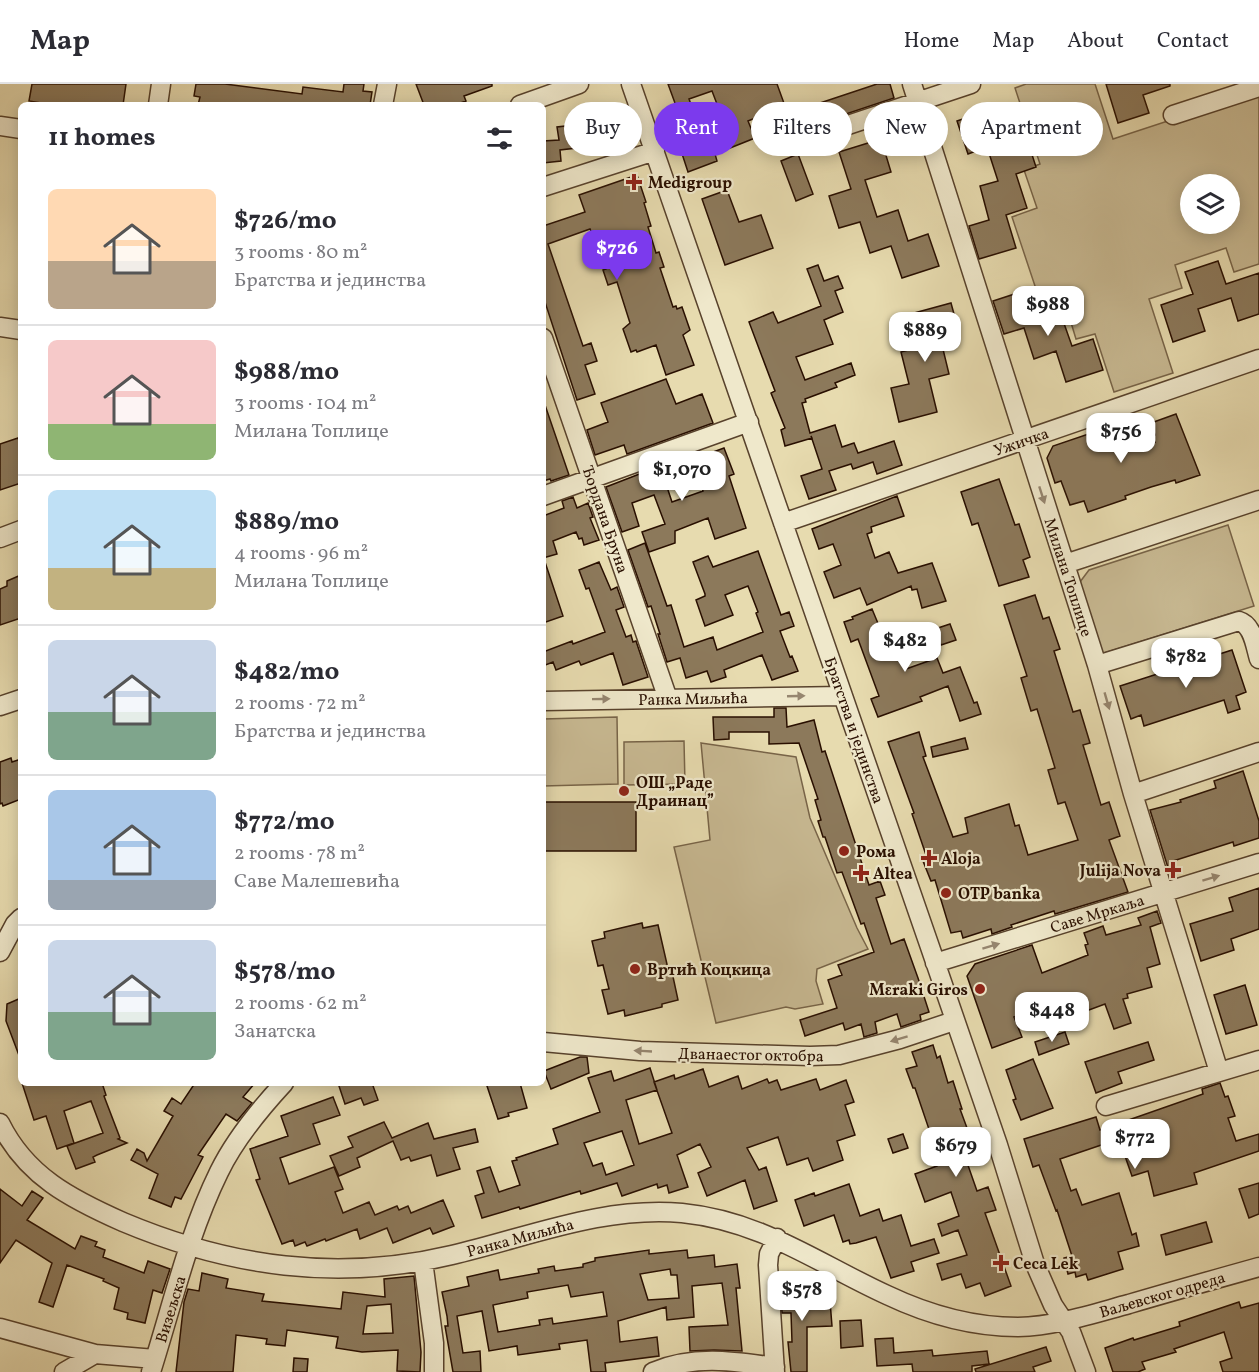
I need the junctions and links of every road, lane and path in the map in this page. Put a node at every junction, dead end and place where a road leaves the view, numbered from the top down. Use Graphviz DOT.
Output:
graph roads {
  1 [pos="161,84"];
  2 [pos="387,84"];
  3 [pos="579,84"];
  4 [pos="631,84"];
  5 [pos="912,84"];
  6 [pos="971,84"];
  7 [pos="1259,87"];
  8 [pos="158,102"];
  9 [pos="384,102"];
  10 [pos="528,102"];
  11 [pos="918,102"];
  12 [pos="1173,115"];
  13 [pos="0,126"];
  14 [pos="18,129"];
  15 [pos="654,148"];
  16 [pos="654,151"];
  17 [pos="657,156"];
  18 [pos="935,156"];
  19 [pos="546,186"];
  20 [pos="0,327"];
  21 [pos="18,330"];
  22 [pos="546,347"];
  23 [pos="1259,359"];
  24 [pos="750,422"];
  25 [pos="1024,439"];
  26 [pos="592,479"];
  27 [pos="546,495"];
  28 [pos="1259,500"];
  29 [pos="783,523"];
  30 [pos="18,531"];
  31 [pos="0,538"];
  32 [pos="1065,564"];
  33 [pos="1259,658"];
  34 [pos="1097,665"];
  35 [pos="843,696"];
  36 [pos="668,699"];
  37 [pos="18,700"];
  38 [pos="546,701"];
  39 [pos="0,706"];
  40 [pos="1259,752"];
  41 [pos="1133,794"];
  42 [pos="1259,863"];
  43 [pos="1164,892"];
  44 [pos="18,921"];
  45 [pos="0,952"];
  46 [pos="935,963"];
  47 [pos="954,1021"];
  48 [pos="546,1042"];
  49 [pos="1259,1060"];
  50 [pos="1219,1072"];
  51 [pos="281,1086"];
  52 [pos="1106,1106"];
  53 [pos="0,1123"];
  54 [pos="777,1238"];
  55 [pos="190,1247"];
  56 [pos="423,1261"];
  57 [pos="1259,1267"];
  58 [pos="1065,1322"];
  59 [pos="0,1328"];
  60 [pos="94,1354"];
  61 [pos="153,1366"];
  62 [pos="775,1370"];
  63 [pos="64,1372"];
  64 [pos="434,1372"];
  65 [pos="652,1372"];
  66 [pos="1086,1372"];
  1 -- 8 [label="street"];
  2 -- 9 [label="street"];
  3 -- 10 [label="street"];
  4 -- 15 [label="street, Братства и јединства"];
  5 -- 11 [label="street, Милана Топлице"];
  6 -- 11 [label="street"];
  7 -- 12 [label="street"];
  13 -- 14 [label="street"];
  16 -- 19 [label="street"];
  17 -- 24 [label="street, Братства и јединства"];
  18 -- 25 [label="street, Милана Топлице"];
  20 -- 21 [label="street"];
  22 -- 26 [label="street, Ђордана Бруна"];
  23 -- 25 [label="street, Ужичка"];
  24 -- 26 [label="street"];
  24 -- 29 [label="street, Братства и јединства"];
  25 -- 29 [label="street, Ужичка"];
  25 -- 32 [label="street, Милана Топлице, one-way"];
  26 -- 27 [label="street"];
  26 -- 36 [label="street, Ђордана Бруна"];
  28 -- 32 [label="street"];
  29 -- 35 [label="street, Братства и јединства"];
  30 -- 31 [label="street"];
  32 -- 34 [label="street, Милана Топлице"];
  33 -- 34 [label="street"];
  34 -- 41 [label="street, Милана Топлице, one-way"];
  36 -- 35 [label="street, Ранка Миљића, one-way"];
  35 -- 46 [label="street, Братства и јединства"];
  38 -- 36 [label="street, Ранка Миљића, one-way"];
  37 -- 39 [label="street"];
  40 -- 41 [label="street"];
  41 -- 43 [label="street, Милана Топлице"];
  43 -- 42 [label="street, Саве Мркаља, one-way"];
  46 -- 43 [label="street, Саве Мркаља, one-way"];
  43 -- 50 [label="street, Милана Топлице"];
  44 -- 45 [label="street"];
  46 -- 47 [label="street, Братства и јединства"];
  47 -- 48 [label="street, Дванаестог октобра, one-way"];
  47 -- 58 [label="street, Братства и јединства"];
  49 -- 50 [label="street"];
  50 -- 52 [label="street"];
  51 -- 55 [label="street"];
  53 -- 55 [label="street, Ранка Миљића"];
  54 -- 56 [label="street, Ранка Миљића"];
  54 -- 58 [label="street, Ранка Миљића"];
  54 -- 62 [label="street"];
  55 -- 56 [label="street, Ранка Миљића"];
  55 -- 61 [label="street, Визељска"];
  56 -- 64 [label="street"];
  57 -- 58 [label="street, Ваљевског одреда"];
  58 -- 66 [label="street, Братства и јединства"];
  59 -- 60 [label="street"];
  60 -- 61 [label="street"];
  60 -- 63 [label="street"];
  62 -- 65 [label="street"];
}
